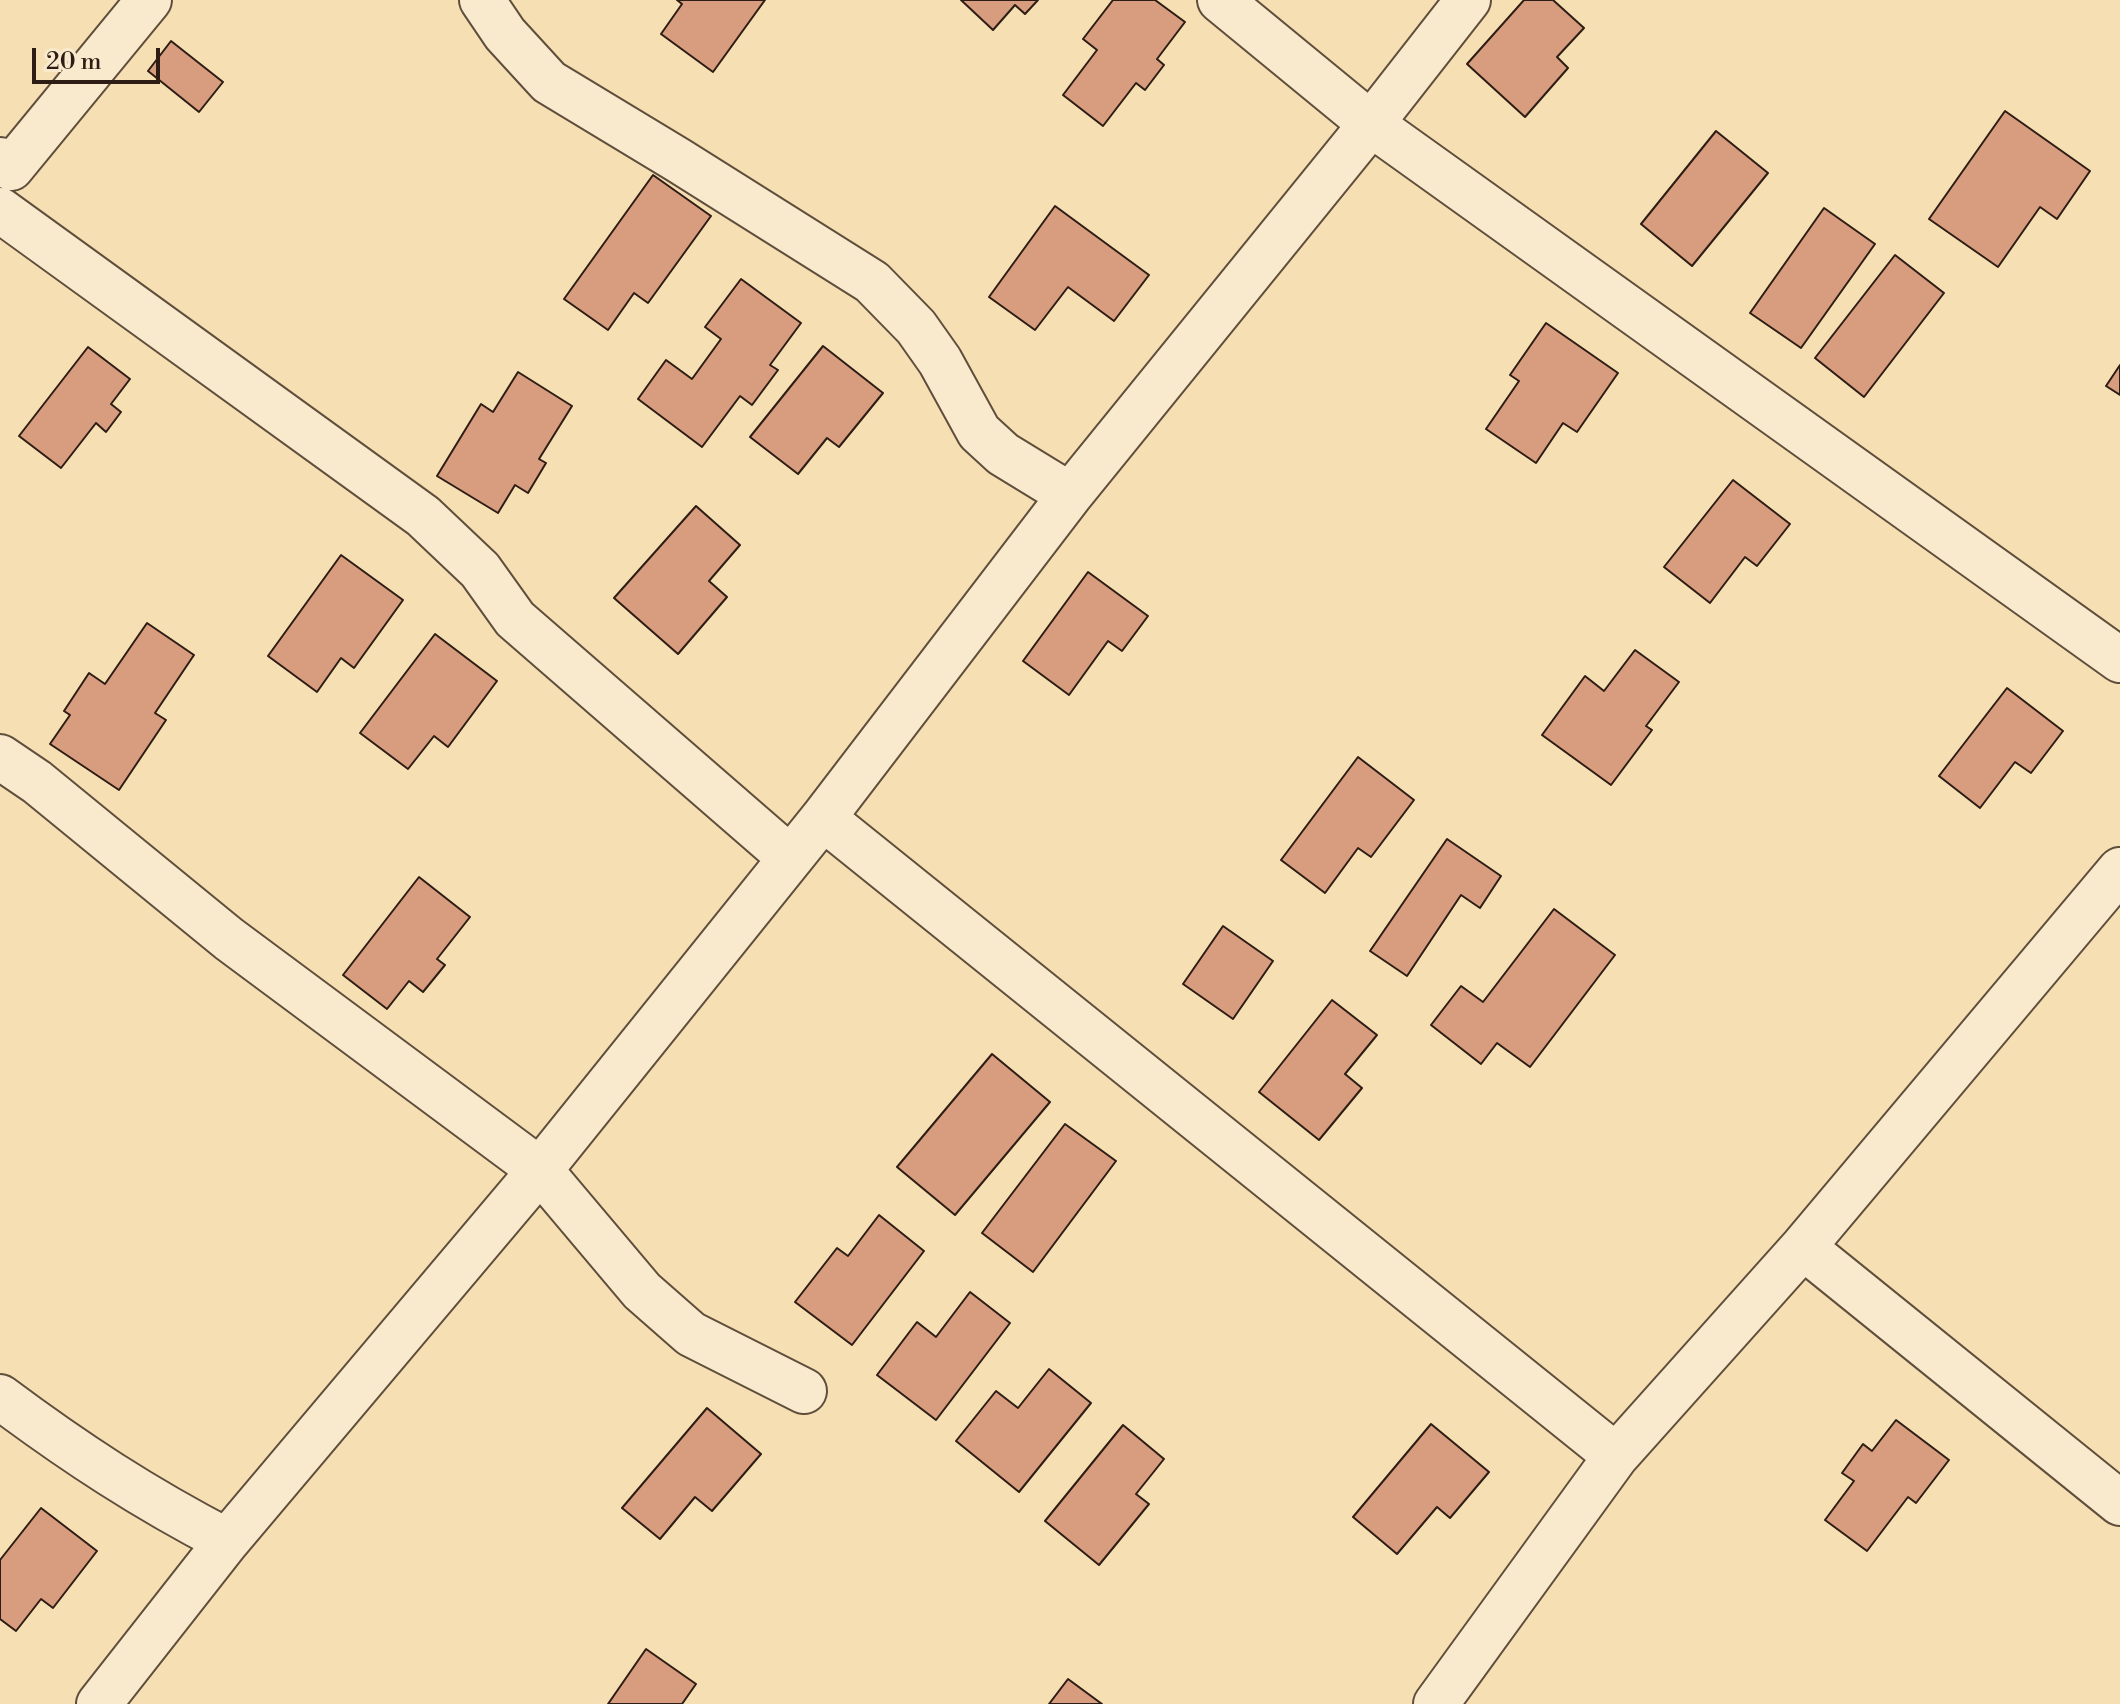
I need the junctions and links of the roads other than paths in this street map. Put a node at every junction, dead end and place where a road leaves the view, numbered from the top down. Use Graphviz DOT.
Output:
graph roads {
  1 [pos="149,0"];
  2 [pos="482,0"];
  3 [pos="1220,0"];
  4 [pos="1468,0"];
  5 [pos="1371,124"];
  6 [pos="4,170"];
  7 [pos="0,210"];
  8 [pos="1070,495"];
  9 [pos="2120,660"];
  10 [pos="0,757"];
  11 [pos="823,818"];
  12 [pos="789,857"];
  13 [pos="2120,870"];
  14 [pos="540,1170"];
  15 [pos="1803,1247"];
  16 [pos="804,1391"];
  17 [pos="0,1397"];
  18 [pos="1616,1456"];
  19 [pos="2120,1503"];
  20 [pos="227,1541"];
  21 [pos="99,1704"];
  22 [pos="1436,1704"];
  1 -- 6 [label="street"];
  2 -- 8 [label="street"];
  3 -- 5 [label="street"];
  4 -- 5 [label="street"];
  5 -- 8 [label="street"];
  5 -- 9 [label="street"];
  7 -- 12 [label="street"];
  8 -- 11 [label="street"];
  10 -- 14 [label="street"];
  11 -- 12 [label="street"];
  11 -- 18 [label="street"];
  12 -- 14 [label="street"];
  13 -- 15 [label="street"];
  14 -- 16 [label="street"];
  14 -- 20 [label="street"];
  15 -- 18 [label="street"];
  15 -- 19 [label="street"];
  17 -- 20 [label="street"];
  18 -- 22 [label="street"];
  20 -- 21 [label="street"];
}
